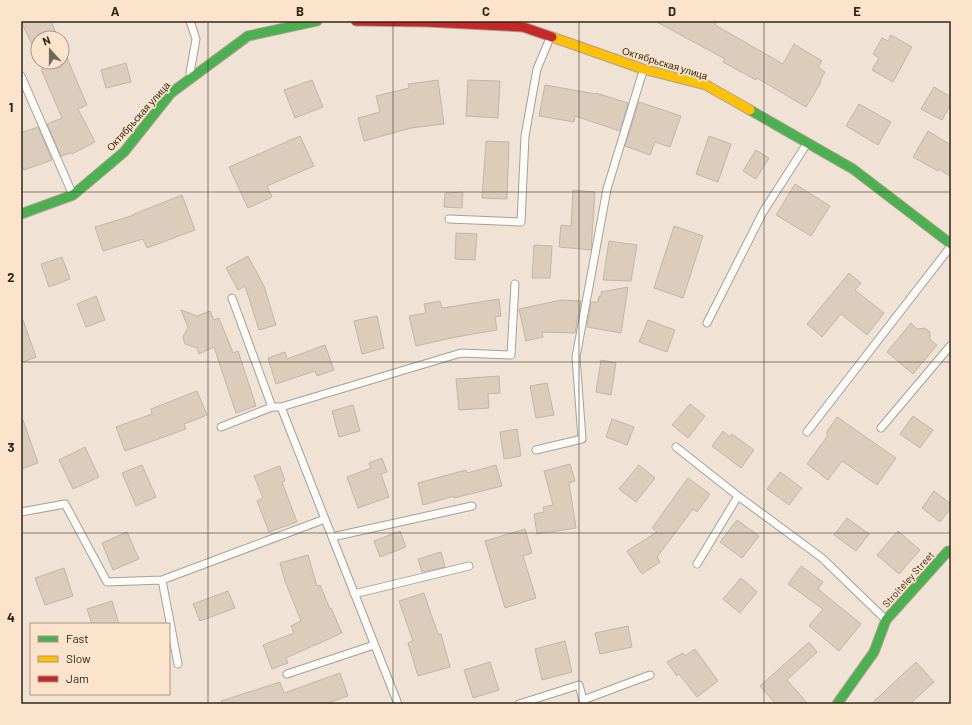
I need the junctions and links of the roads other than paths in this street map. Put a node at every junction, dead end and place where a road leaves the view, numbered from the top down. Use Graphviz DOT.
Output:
graph roads {
  1 [pos="190,21"];
  2 [pos="317,21"];
  3 [pos="356,21"];
  4 [pos="427,22"];
  5 [pos="524,24"];
  6 [pos="550,37"];
  7 [pos="643,69"];
  8 [pos="21,76"];
  9 [pos="189,79"];
  10 [pos="808,143"];
  11 [pos="73,195"];
  12 [pos="21,214"];
  13 [pos="449,219"];
  14 [pos="950,242"];
  15 [pos="515,284"];
  16 [pos="232,298"];
  17 [pos="708,323"];
  18 [pos="951,345"];
  19 [pos="272,407"];
  20 [pos="282,407"];
  21 [pos="221,427"];
  22 [pos="881,428"];
  23 [pos="807,432"];
  24 [pos="676,447"];
  25 [pos="536,450"];
  26 [pos="738,496"];
  27 [pos="472,506"];
  28 [pos="21,512"];
  29 [pos="324,519"];
  30 [pos="332,537"];
  31 [pos="948,551"];
  32 [pos="697,564"];
  33 [pos="469,566"];
  34 [pos="162,580"];
  35 [pos="354,594"];
  36 [pos="886,620"];
  37 [pos="374,645"];
  38 [pos="178,664"];
  39 [pos="287,674"];
  40 [pos="650,674"];
  41 [pos="583,702"];
  42 [pos="398,704"];
  43 [pos="519,704"];
  44 [pos="837,704"];
  1 -- 9 [label="lane"];
  2 -- 9 [label="street, Октябрьская улица"];
  3 -- 4 [label="street, Октябрьская улица"];
  4 -- 5 [label="street, Октябрьская улица"];
  5 -- 6 [label="street, Октябрьская улица"];
  6 -- 7 [label="street, Октябрьская улица"];
  6 -- 13 [label="lane"];
  7 -- 10 [label="street, Октябрьская улица"];
  7 -- 25 [label="lane"];
  8 -- 11 [label="lane"];
  9 -- 11 [label="street, Октябрьская улица"];
  10 -- 14 [label="street, Октябрьская улица"];
  10 -- 17 [label="lane"];
  11 -- 12 [label="street, Октябрьская улица"];
  14 -- 23 [label="lane"];
  15 -- 20 [label="lane"];
  16 -- 19 [label="lane"];
  18 -- 22 [label="lane"];
  19 -- 20 [label="lane"];
  19 -- 21 [label="lane"];
  20 -- 29 [label="lane"];
  24 -- 26 [label="lane"];
  26 -- 32 [label="lane"];
  26 -- 36 [label="lane"];
  27 -- 30 [label="lane"];
  28 -- 34 [label="lane"];
  29 -- 30 [label="lane"];
  29 -- 34 [label="lane"];
  30 -- 35 [label="lane"];
  31 -- 36 [label="street, Stroiteley Street"];
  33 -- 35 [label="lane"];
  34 -- 38 [label="lane"];
  35 -- 37 [label="lane"];
  36 -- 44 [label="street, Stroiteley Street"];
  37 -- 39 [label="lane"];
  37 -- 42 [label="lane"];
  40 -- 41 [label="lane"];
  41 -- 43 [label="lane"];
}
